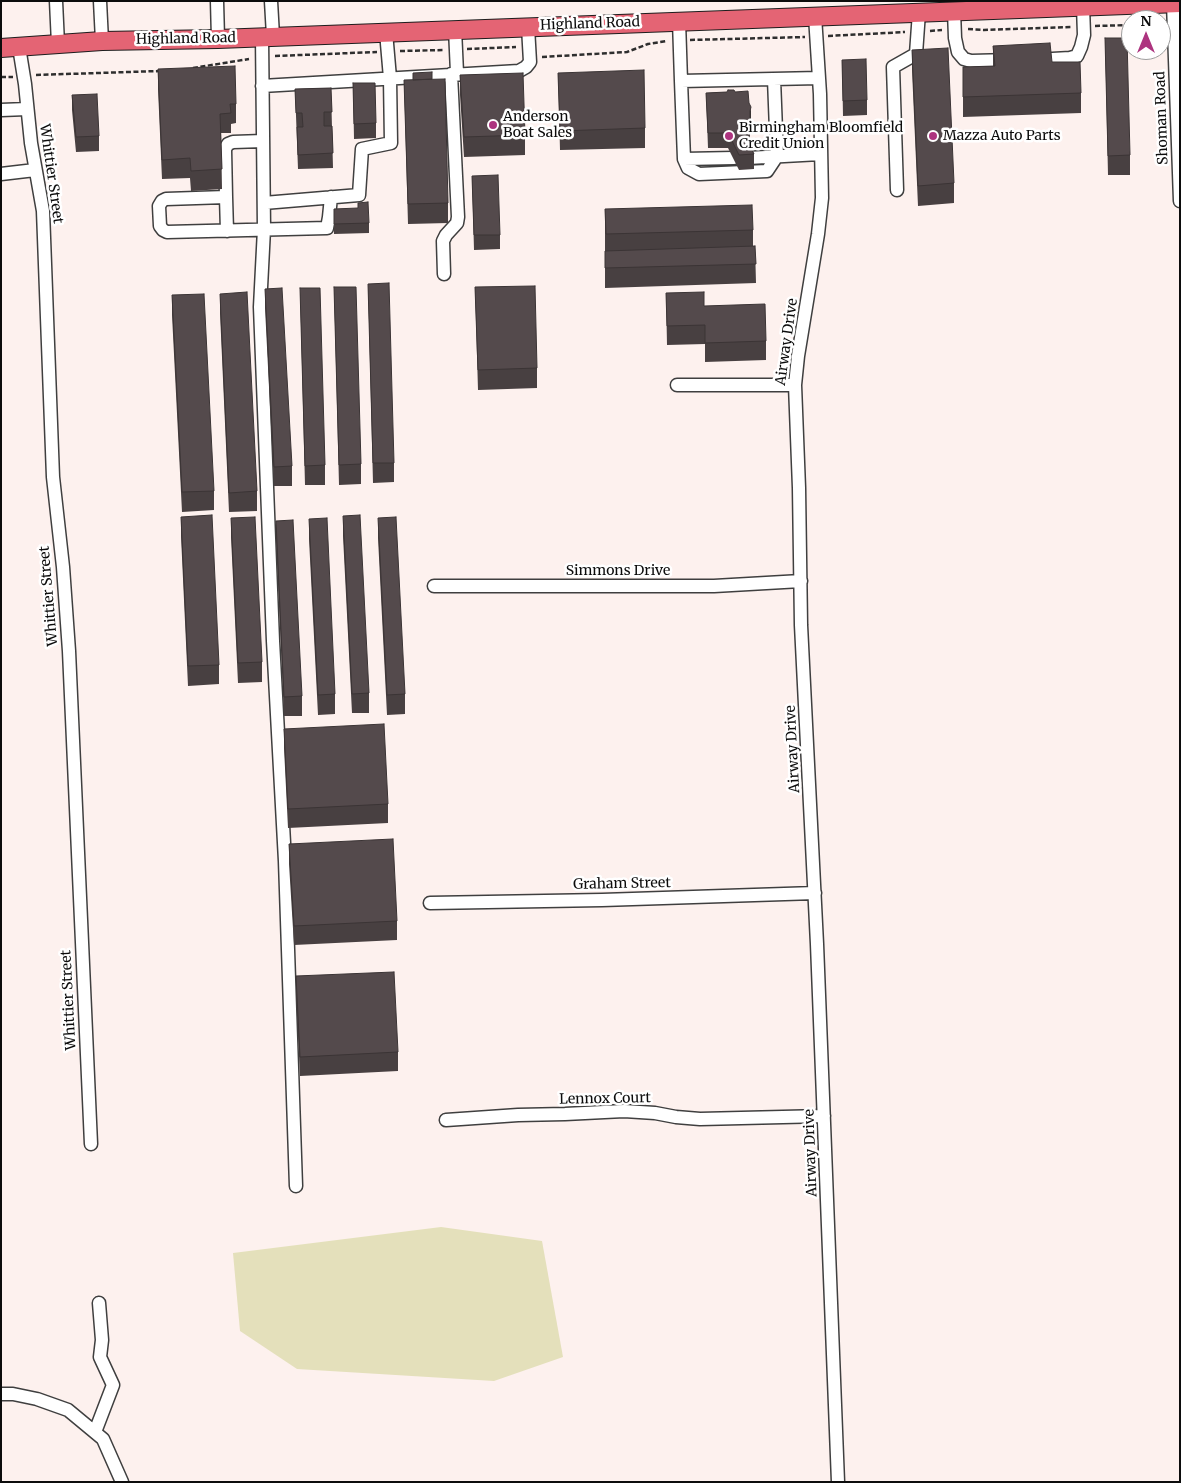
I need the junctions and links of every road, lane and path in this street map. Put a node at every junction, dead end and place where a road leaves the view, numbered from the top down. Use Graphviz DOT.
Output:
graph roads {
  1 [pos="56,1"];
  2 [pos="100,1"];
  3 [pos="217,1"];
  4 [pos="271,1"];
  5 [pos="1176,3"];
  6 [pos="972,6"];
  7 [pos="1083,6"];
  8 [pos="954,11"];
  9 [pos="919,12"];
  10 [pos="815,16"];
  11 [pos="679,21"];
  12 [pos="1121,25"];
  13 [pos="1083,26"];
  14 [pos="528,27"];
  15 [pos="455,29"];
  16 [pos="955,30"];
  17 [pos="386,32"];
  18 [pos="917,32"];
  19 [pos="830,36"];
  20 [pos="267,37"];
  21 [pos="218,39"];
  22 [pos="102,41"];
  23 [pos="58,44"];
  24 [pos="10,47"];
  25 [pos="130,72"];
  26 [pos="454,74"];
  27 [pos="33,76"];
  28 [pos="1,77"];
  29 [pos="13,77"];
  30 [pos="390,78"];
  31 [pos="819,78"];
  32 [pos="774,79"];
  33 [pos="681,81"];
  34 [pos="262,86"];
  35 [pos="1178,102"];
  36 [pos="27,109"];
  37 [pos="1,110"];
  38 [pos="1179,132"];
  39 [pos="263,141"];
  40 [pos="820,154"];
  41 [pos="777,156"];
  42 [pos="734,158"];
  43 [pos="748,158"];
  44 [pos="684,159"];
  45 [pos="35,170"];
  46 [pos="1,174"];
  47 [pos="897,190"];
  48 [pos="226,197"];
  49 [pos="331,197"];
  50 [pos="1180,201"];
  51 [pos="264,203"];
  52 [pos="264,229"];
  53 [pos="227,231"];
  54 [pos="444,274"];
  55 [pos="677,386"];
  56 [pos="795,386"];
  57 [pos="801,581"];
  58 [pos="434,586"];
  59 [pos="815,893"];
  60 [pos="430,903"];
  61 [pos="824,1116"];
  62 [pos="446,1120"];
  63 [pos="91,1144"];
  64 [pos="296,1186"];
  65 [pos="99,1304"];
  66 [pos="1,1394"];
  67 [pos="95,1432"];
  68 [pos="122,1482"];
  69 [pos="838,1482"];
  1 -- 23 [label="street"];
  2 -- 22 [label="street"];
  3 -- 21 [label="street"];
  4 -- 20 [label="street"];
  5 -- 7 [label="highway, Highland Road"];
  5 -- 35 [label="street, Shoman Road"];
  6 -- 7 [label="highway, Highland Road"];
  6 -- 8 [label="highway, Highland Road"];
  7 -- 13 [label="street"];
  8 -- 9 [label="highway, Highland Road"];
  8 -- 16 [label="street"];
  9 -- 10 [label="highway, Highland Road"];
  9 -- 18 [label="street"];
  10 -- 11 [label="highway, Highland Road"];
  10 -- 31 [label="street, Airway Drive"];
  11 -- 14 [label="highway, Highland Road"];
  11 -- 33 [label="street"];
  12 -- 13 [label="path"];
  13 -- 16 [label="path"];
  13 -- 16 [label="street"];
  14 -- 15 [label="highway, Highland Road"];
  14 -- 26 [label="street"];
  15 -- 17 [label="highway, Highland Road"];
  15 -- 26 [label="street"];
  16 -- 18 [label="path"];
  17 -- 20 [label="highway, Highland Road"];
  17 -- 30 [label="street"];
  18 -- 19 [label="path"];
  18 -- 47 [label="street"];
  20 -- 21 [label="highway, Highland Road"];
  20 -- 34 [label="street"];
  21 -- 22 [label="highway, Highland Road"];
  22 -- 23 [label="highway, Highland Road"];
  23 -- 24 [label="highway, Highland Road"];
  24 -- 36 [label="street, Whittier Street"];
  25 -- 27 [label="path"];
  26 -- 30 [label="street"];
  26 -- 54 [label="street"];
  28 -- 29 [label="path"];
  30 -- 34 [label="street"];
  30 -- 49 [label="street"];
  31 -- 32 [label="street"];
  31 -- 40 [label="street, Airway Drive"];
  32 -- 33 [label="street"];
  32 -- 41 [label="street"];
  33 -- 44 [label="street"];
  34 -- 39 [label="street"];
  35 -- 38 [label="street, Shoman Road"];
  36 -- 37 [label="street"];
  36 -- 45 [label="street, Whittier Street"];
  38 -- 50 [label="street, Shoman Road"];
  39 -- 48 [label="street"];
  39 -- 51 [label="street"];
  40 -- 41 [label="street"];
  40 -- 56 [label="street, Airway Drive"];
  41 -- 43 [label="street"];
  41 -- 44 [label="street"];
  42 -- 44 [label="street"];
  45 -- 46 [label="street"];
  45 -- 63 [label="street, Whittier Street"];
  48 -- 53 [label="street"];
  48 -- 53 [label="street"];
  49 -- 51 [label="street"];
  49 -- 52 [label="street"];
  51 -- 52 [label="street"];
  52 -- 53 [label="street"];
  52 -- 64 [label="street"];
  55 -- 56 [label="street"];
  56 -- 57 [label="street, Airway Drive"];
  57 -- 58 [label="street, Simmons Drive"];
  57 -- 59 [label="street, Airway Drive"];
  59 -- 60 [label="street, Graham Street"];
  59 -- 61 [label="street, Airway Drive"];
  61 -- 62 [label="street, Lennox Court"];
  61 -- 69 [label="street, Airway Drive"];
  65 -- 67 [label="street"];
  66 -- 67 [label="street"];
  67 -- 68 [label="street"];
}
